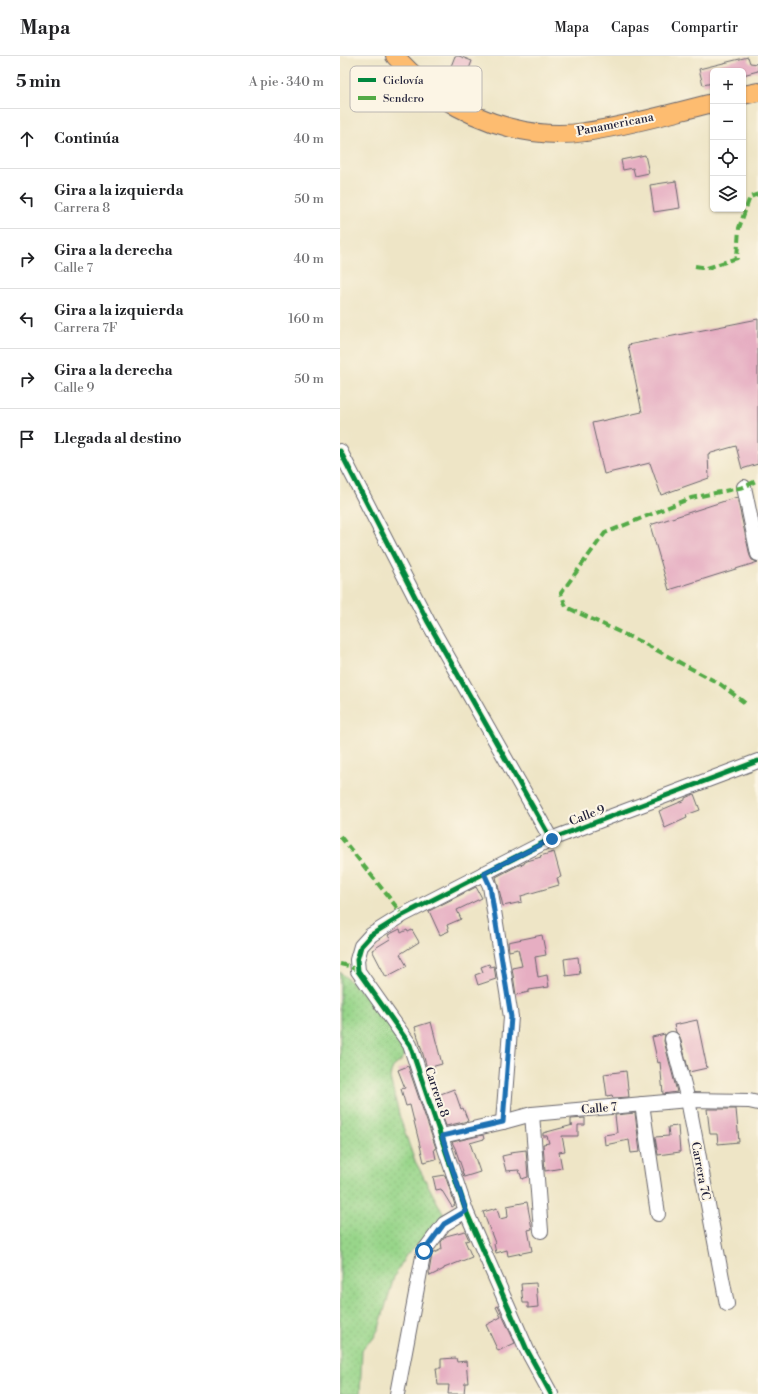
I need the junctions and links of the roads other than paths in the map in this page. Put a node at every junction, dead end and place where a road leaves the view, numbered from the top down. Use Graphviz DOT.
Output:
graph roads {
  1 [pos="395,56"];
  2 [pos="405,66"];
  3 [pos="758,92"];
  4 [pos="746,94"];
  5 [pos="710,104"];
  6 [pos="466,112"];
  7 [pos="340,452"];
  8 [pos="744,487"];
  9 [pos="758,554"];
  10 [pos="758,761"];
  11 [pos="552,839"];
  12 [pos="484,873"];
  13 [pos="357,960"];
  14 [pos="672,1039"];
  15 [pos="688,1100"];
  16 [pos="758,1103"];
  17 [pos="642,1104"];
  18 [pos="532,1114"];
  19 [pos="503,1122"];
  20 [pos="442,1136"];
  21 [pos="466,1211"];
  22 [pos="658,1214"];
  23 [pos="541,1232"];
  24 [pos="727,1304"];
  25 [pos="397,1394"];
  26 [pos="551,1394"];
  1 -- 2 [label="main road, Panamericana"];
  3 -- 4 [label="main road"];
  5 -- 6 [label="main road, Panamericana"];
  7 -- 11 [label="street"];
  8 -- 9 [label="street"];
  10 -- 11 [label="street, Calle 9"];
  11 -- 12 [label="street, Calle 9"];
  12 -- 13 [label="street, Calle 9"];
  12 -- 19 [label="street"];
  13 -- 20 [label="street, Carrera 8"];
  14 -- 15 [label="street, Carrera 7C"];
  15 -- 16 [label="street, Calle 7"];
  15 -- 17 [label="street, Calle 7"];
  15 -- 24 [label="street, Carrera 7C"];
  17 -- 18 [label="street, Calle 7"];
  17 -- 22 [label="street"];
  18 -- 19 [label="street, Calle 7"];
  18 -- 23 [label="street"];
  19 -- 20 [label="street, Calle 7"];
  20 -- 21 [label="street, Carrera 8"];
  21 -- 25 [label="street"];
  21 -- 26 [label="street, Carrera 8"];
}
